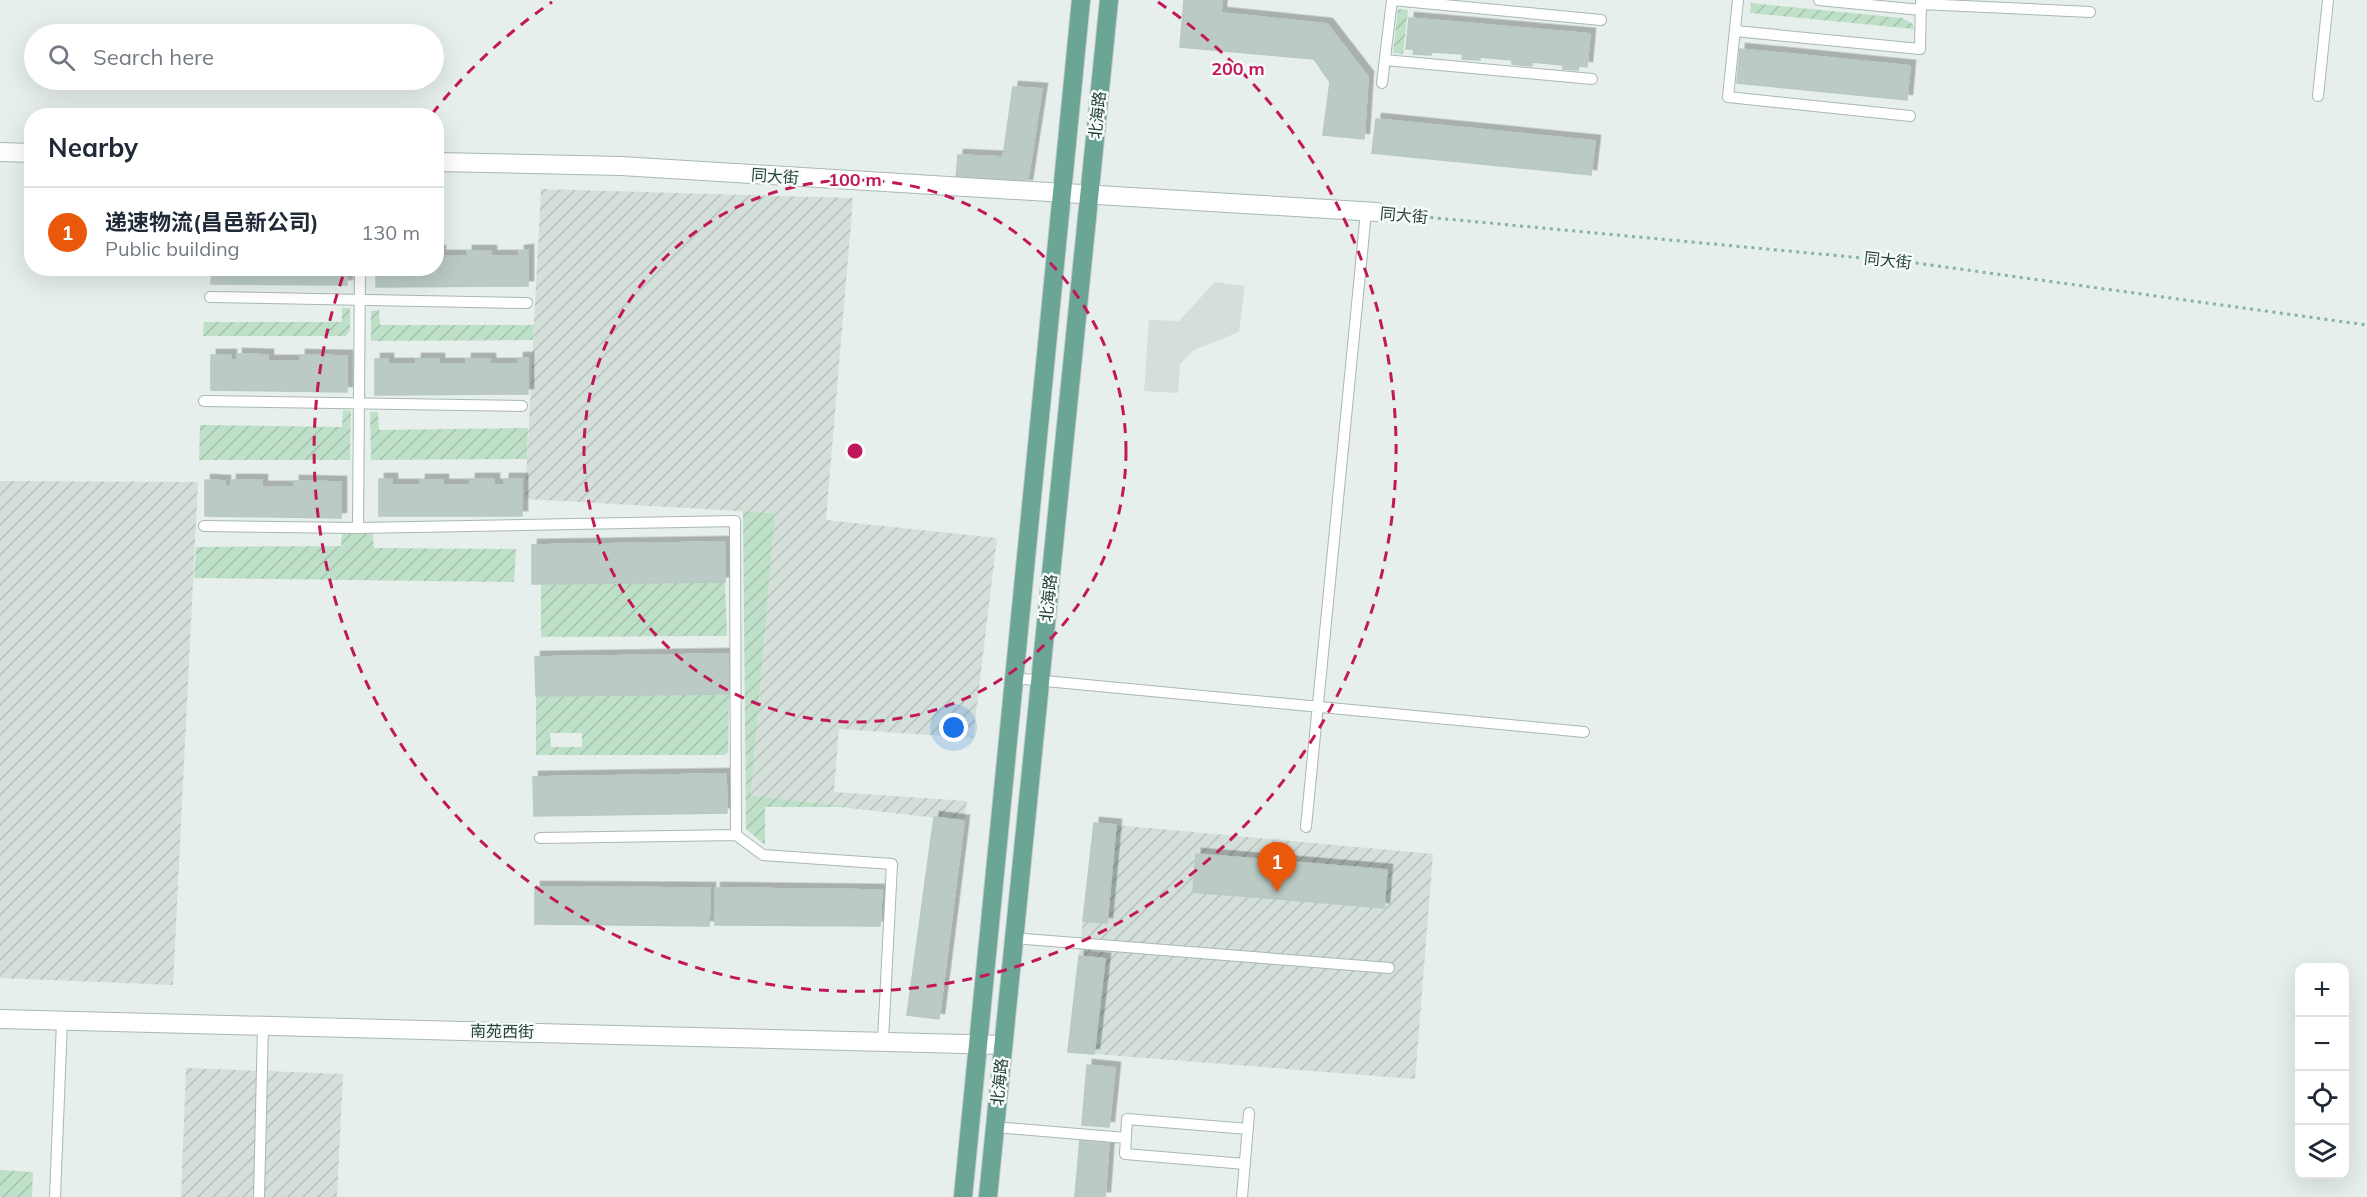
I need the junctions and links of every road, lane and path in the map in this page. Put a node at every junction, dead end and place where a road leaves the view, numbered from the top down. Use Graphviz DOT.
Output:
graph roads {
  1 [pos="1081,0"];
  2 [pos="1109,0"];
  3 [pos="1392,0"];
  4 [pos="1738,0"];
  5 [pos="1820,0"];
  6 [pos="2328,0"];
  7 [pos="1921,5"];
  8 [pos="2090,12"];
  9 [pos="1601,20"];
  10 [pos="1735,31"];
  11 [pos="1385,60"];
  12 [pos="1592,79"];
  13 [pos="1382,83"];
  14 [pos="2318,96"];
  15 [pos="1910,116"];
  16 [pos="0,152"];
  17 [pos="24,153"];
  18 [pos="444,162"];
  19 [pos="1062,194"];
  20 [pos="1089,194"];
  21 [pos="1372,212"];
  22 [pos="360,276"];
  23 [pos="210,297"];
  24 [pos="360,300"];
  25 [pos="527,303"];
  26 [pos="2367,325"];
  27 [pos="204,401"];
  28 [pos="359,403"];
  29 [pos="522,406"];
  30 [pos="204,526"];
  31 [pos="358,528"];
  32 [pos="1014,678"];
  33 [pos="1040,680"];
  34 [pos="1318,707"];
  35 [pos="1584,732"];
  36 [pos="1306,827"];
  37 [pos="736,834"];
  38 [pos="540,838"];
  39 [pos="1014,938"];
  40 [pos="1389,968"];
  41 [pos="0,1019"];
  42 [pos="62,1021"];
  43 [pos="263,1026"];
  44 [pos="883,1041"];
  45 [pos="978,1043"];
  46 [pos="1003,1045"];
  47 [pos="1249,1113"];
  48 [pos="995,1127"];
  49 [pos="1248,1129"];
  50 [pos="1126,1138"];
  51 [pos="1245,1164"];
  52 [pos="55,1197"];
  53 [pos="259,1197"];
  54 [pos="963,1197"];
  55 [pos="988,1197"];
  56 [pos="1242,1197"];
  1 -- 19 [label="main road, 北海路"];
  2 -- 20 [label="main road, 北海路"];
  3 -- 9 [label="lane"];
  3 -- 11 [label="lane"];
  4 -- 10 [label="lane"];
  5 -- 7 [label="lane"];
  6 -- 14 [label="lane"];
  7 -- 8 [label="lane"];
  7 -- 10 [label="lane"];
  10 -- 15 [label="lane"];
  11 -- 12 [label="lane"];
  11 -- 13 [label="lane"];
  16 -- 17 [label="street"];
  18 -- 19 [label="street, 同大街"];
  19 -- 20 [label="street, 同大街"];
  19 -- 32 [label="main road, 北海路"];
  20 -- 21 [label="street, 同大街"];
  20 -- 33 [label="main road, 北海路"];
  21 -- 26 [label="path, 同大街"];
  21 -- 34 [label="lane"];
  22 -- 24 [label="lane"];
  23 -- 24 [label="lane"];
  24 -- 25 [label="lane"];
  24 -- 28 [label="lane"];
  27 -- 28 [label="lane"];
  28 -- 29 [label="lane"];
  28 -- 31 [label="lane"];
  30 -- 31 [label="lane"];
  31 -- 37 [label="lane"];
  32 -- 33 [label="lane"];
  32 -- 45 [label="main road, 北海路"];
  33 -- 34 [label="lane"];
  33 -- 39 [label="main road, 北海路"];
  34 -- 35 [label="lane"];
  34 -- 36 [label="lane"];
  37 -- 38 [label="lane"];
  37 -- 44 [label="lane"];
  39 -- 40 [label="lane"];
  39 -- 46 [label="main road, 北海路"];
  41 -- 42 [label="street, 南苑西街"];
  42 -- 43 [label="street, 南苑西街"];
  42 -- 52 [label="lane"];
  43 -- 44 [label="street, 南苑西街"];
  43 -- 53 [label="lane"];
  44 -- 45 [label="street, 南苑西街"];
  45 -- 46 [label="street, 南苑西街"];
  45 -- 54 [label="main road, 北海路"];
  46 -- 48 [label="main road, 北海路"];
  47 -- 49 [label="lane"];
  48 -- 50 [label="lane"];
  48 -- 55 [label="main road, 北海路"];
  49 -- 50 [label="lane"];
  49 -- 51 [label="lane"];
  50 -- 51 [label="lane"];
  51 -- 56 [label="lane"];
}
